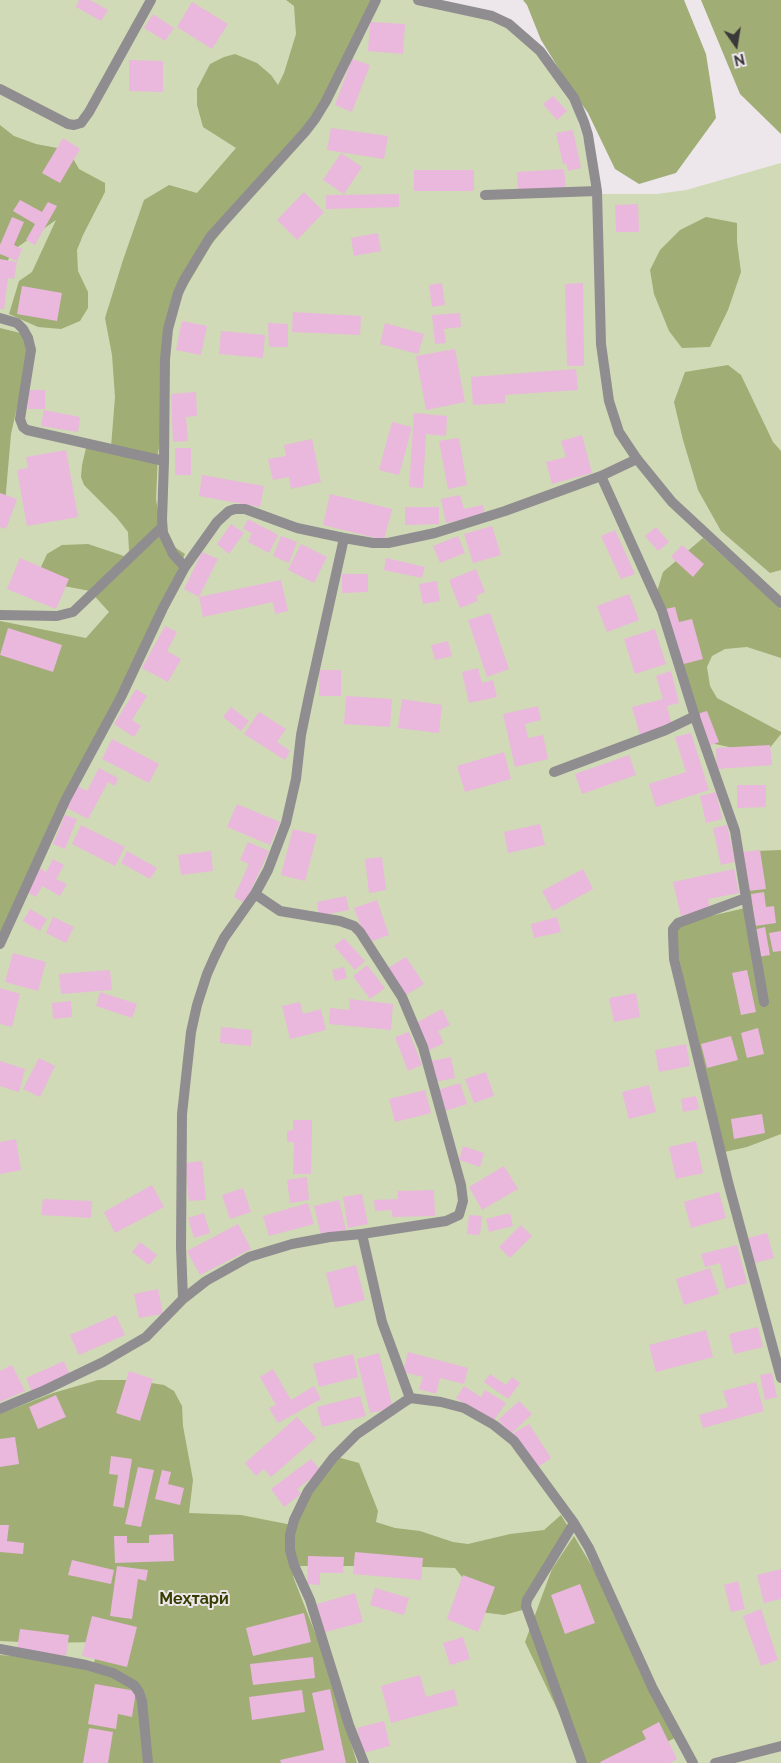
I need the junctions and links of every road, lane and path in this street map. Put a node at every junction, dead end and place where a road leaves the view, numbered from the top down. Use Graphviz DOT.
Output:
graph roads {
  1 [pos="151,0"];
  2 [pos="376,0"];
  3 [pos="418,0"];
  4 [pos="0,89"];
  5 [pos="597,191"];
  6 [pos="485,195"];
  7 [pos="0,318"];
  8 [pos="638,459"];
  9 [pos="164,461"];
  10 [pos="601,476"];
  11 [pos="162,527"];
  12 [pos="344,538"];
  13 [pos="185,567"];
  14 [pos="781,603"];
  15 [pos="0,615"];
  16 [pos="695,716"];
  17 [pos="554,772"];
  18 [pos="255,894"];
  19 [pos="746,898"];
  20 [pos="0,944"];
  21 [pos="764,1002"];
  22 [pos="362,1234"];
  23 [pos="183,1299"];
  24 [pos="781,1378"];
  25 [pos="410,1398"];
  26 [pos="0,1409"];
  27 [pos="574,1523"];
  28 [pos="0,1649"];
  29 [pos="781,1746"];
  30 [pos="148,1763"];
  31 [pos="364,1763"];
  32 [pos="582,1763"];
  33 [pos="693,1763"];
  34 [pos="715,1763"];
  1 -- 4 [label="street"];
  2 -- 9 [label="street"];
  3 -- 5 [label="street"];
  5 -- 6 [label="street"];
  5 -- 8 [label="street"];
  7 -- 9 [label="street"];
  8 -- 10 [label="street"];
  8 -- 14 [label="street"];
  9 -- 11 [label="street"];
  10 -- 12 [label="street"];
  10 -- 16 [label="street"];
  11 -- 13 [label="street"];
  11 -- 15 [label="street"];
  12 -- 13 [label="street"];
  12 -- 18 [label="street"];
  13 -- 20 [label="street"];
  16 -- 17 [label="street"];
  16 -- 19 [label="street"];
  18 -- 22 [label="street"];
  18 -- 23 [label="street"];
  19 -- 21 [label="street"];
  19 -- 24 [label="street"];
  22 -- 23 [label="street"];
  22 -- 25 [label="street"];
  23 -- 26 [label="street"];
  25 -- 27 [label="street"];
  25 -- 31 [label="street"];
  27 -- 32 [label="street"];
  27 -- 33 [label="street"];
  28 -- 30 [label="street"];
  29 -- 34 [label="street"];
}
